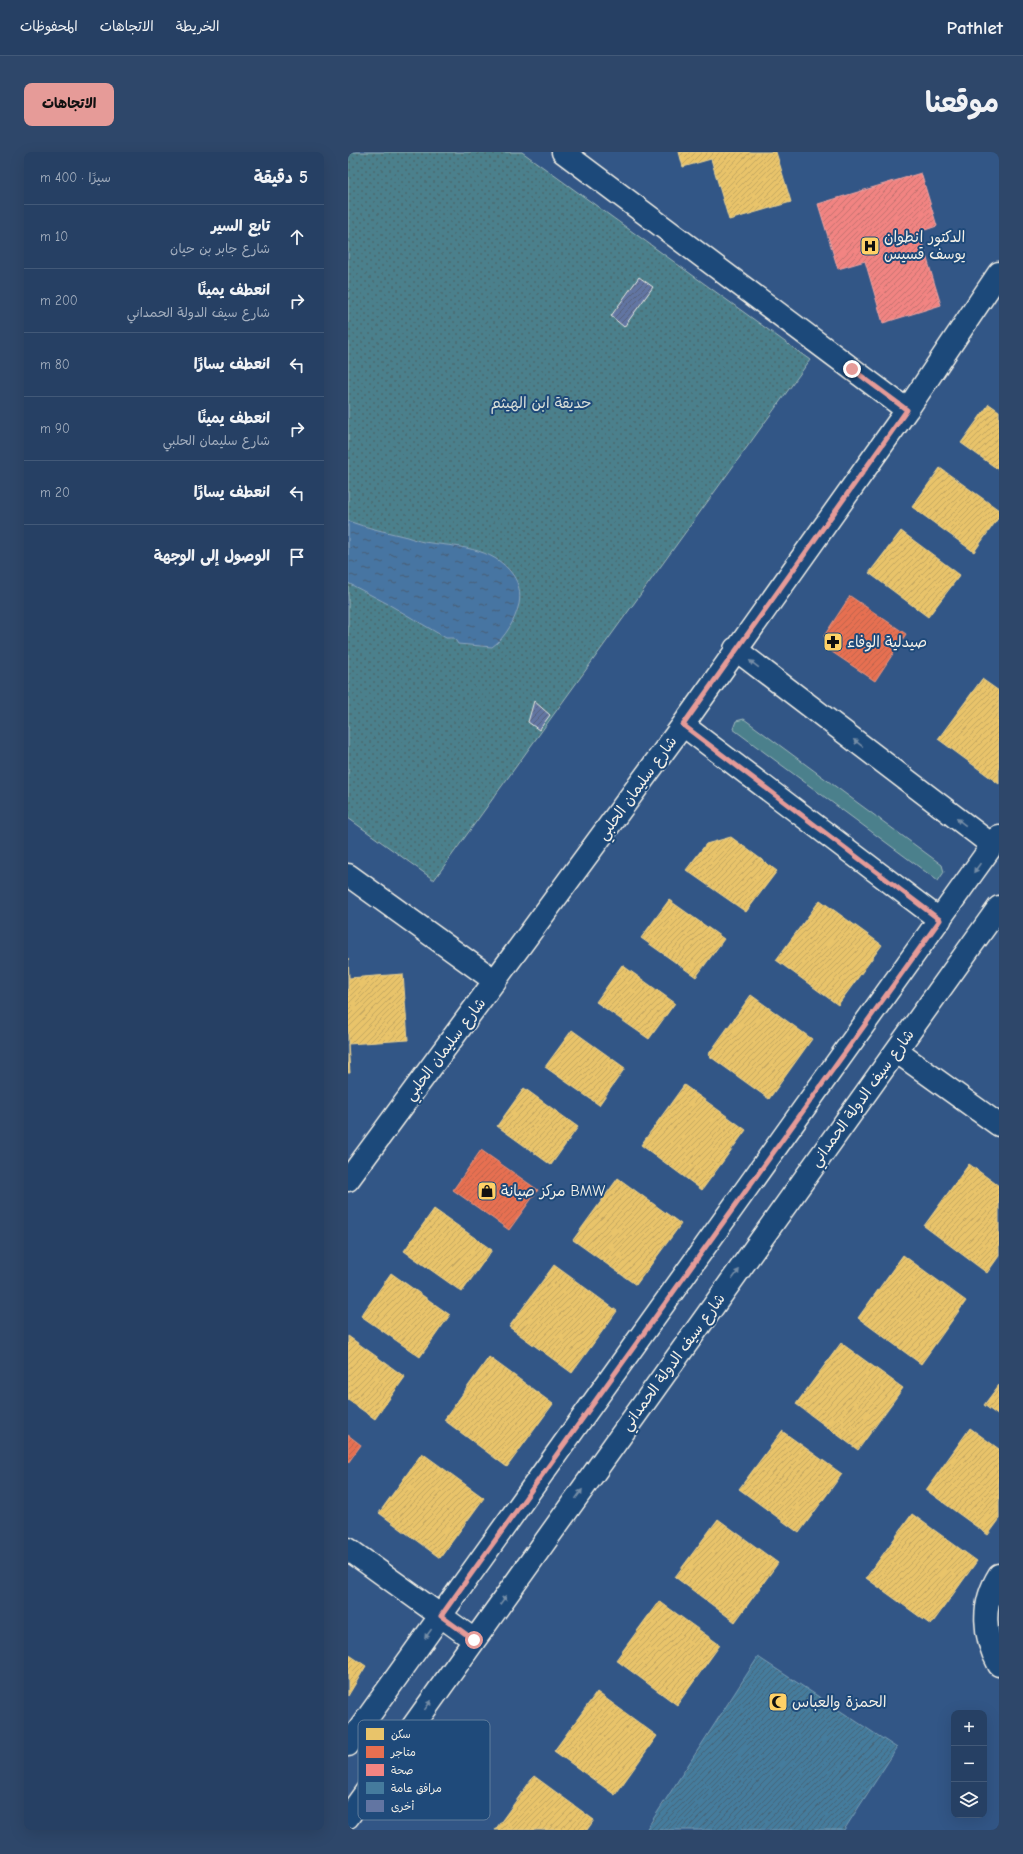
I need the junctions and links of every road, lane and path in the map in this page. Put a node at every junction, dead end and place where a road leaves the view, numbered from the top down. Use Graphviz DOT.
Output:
graph roads {
  1 [pos="563,152"];
  2 [pos="999,272"];
  3 [pos="907,410"];
  4 [pos="735,649"];
  5 [pos="683,725"];
  6 [pos="996,841"];
  7 [pos="348,875"];
  8 [pos="999,907"];
  9 [pos="940,920"];
  10 [pos="495,981"];
  11 [pos="896,1051"];
  12 [pos="999,1125"];
  13 [pos="348,1180"];
  14 [pos="348,1549"];
  15 [pos="999,1576"];
  16 [pos="441,1616"];
  17 [pos="474,1640"];
  18 [pos="999,1665"];
  19 [pos="366,1720"];
  20 [pos="417,1720"];
  21 [pos="358,1731"];
  22 [pos="348,1745"];
  23 [pos="358,1803"];
  24 [pos="348,1817"];
  1 -- 3 [label="street"];
  2 -- 3 [label="street, شارع سليمان الحلبي"];
  3 -- 4 [label="street, شارع سليمان الحلبي"];
  4 -- 5 [label="street, شارع سليمان الحلبي"];
  6 -- 4 [label="street, one-way"];
  5 -- 9 [label="street"];
  5 -- 10 [label="street, شارع سليمان الحلبي"];
  6 -- 9 [label="street, one-way"];
  7 -- 10 [label="street"];
  8 -- 11 [label="street, شارع سيف الدولة الحمداني"];
  9 -- 16 [label="street"];
  10 -- 13 [label="street, شارع سليمان الحلبي"];
  11 -- 12 [label="street"];
  17 -- 11 [label="street, شارع سيف الدولة الحمداني, one-way"];
  14 -- 16 [label="street"];
  15 -- 18 [label="street"];
  16 -- 17 [label="street"];
  16 -- 19 [label="street, one-way"];
  20 -- 17 [label="street, شارع سيف الدولة الحمداني, one-way"];
  21 -- 22 [label="street, one-way"];
  24 -- 23 [label="street, شارع سيف الدولة الحمداني, one-way"];
}
